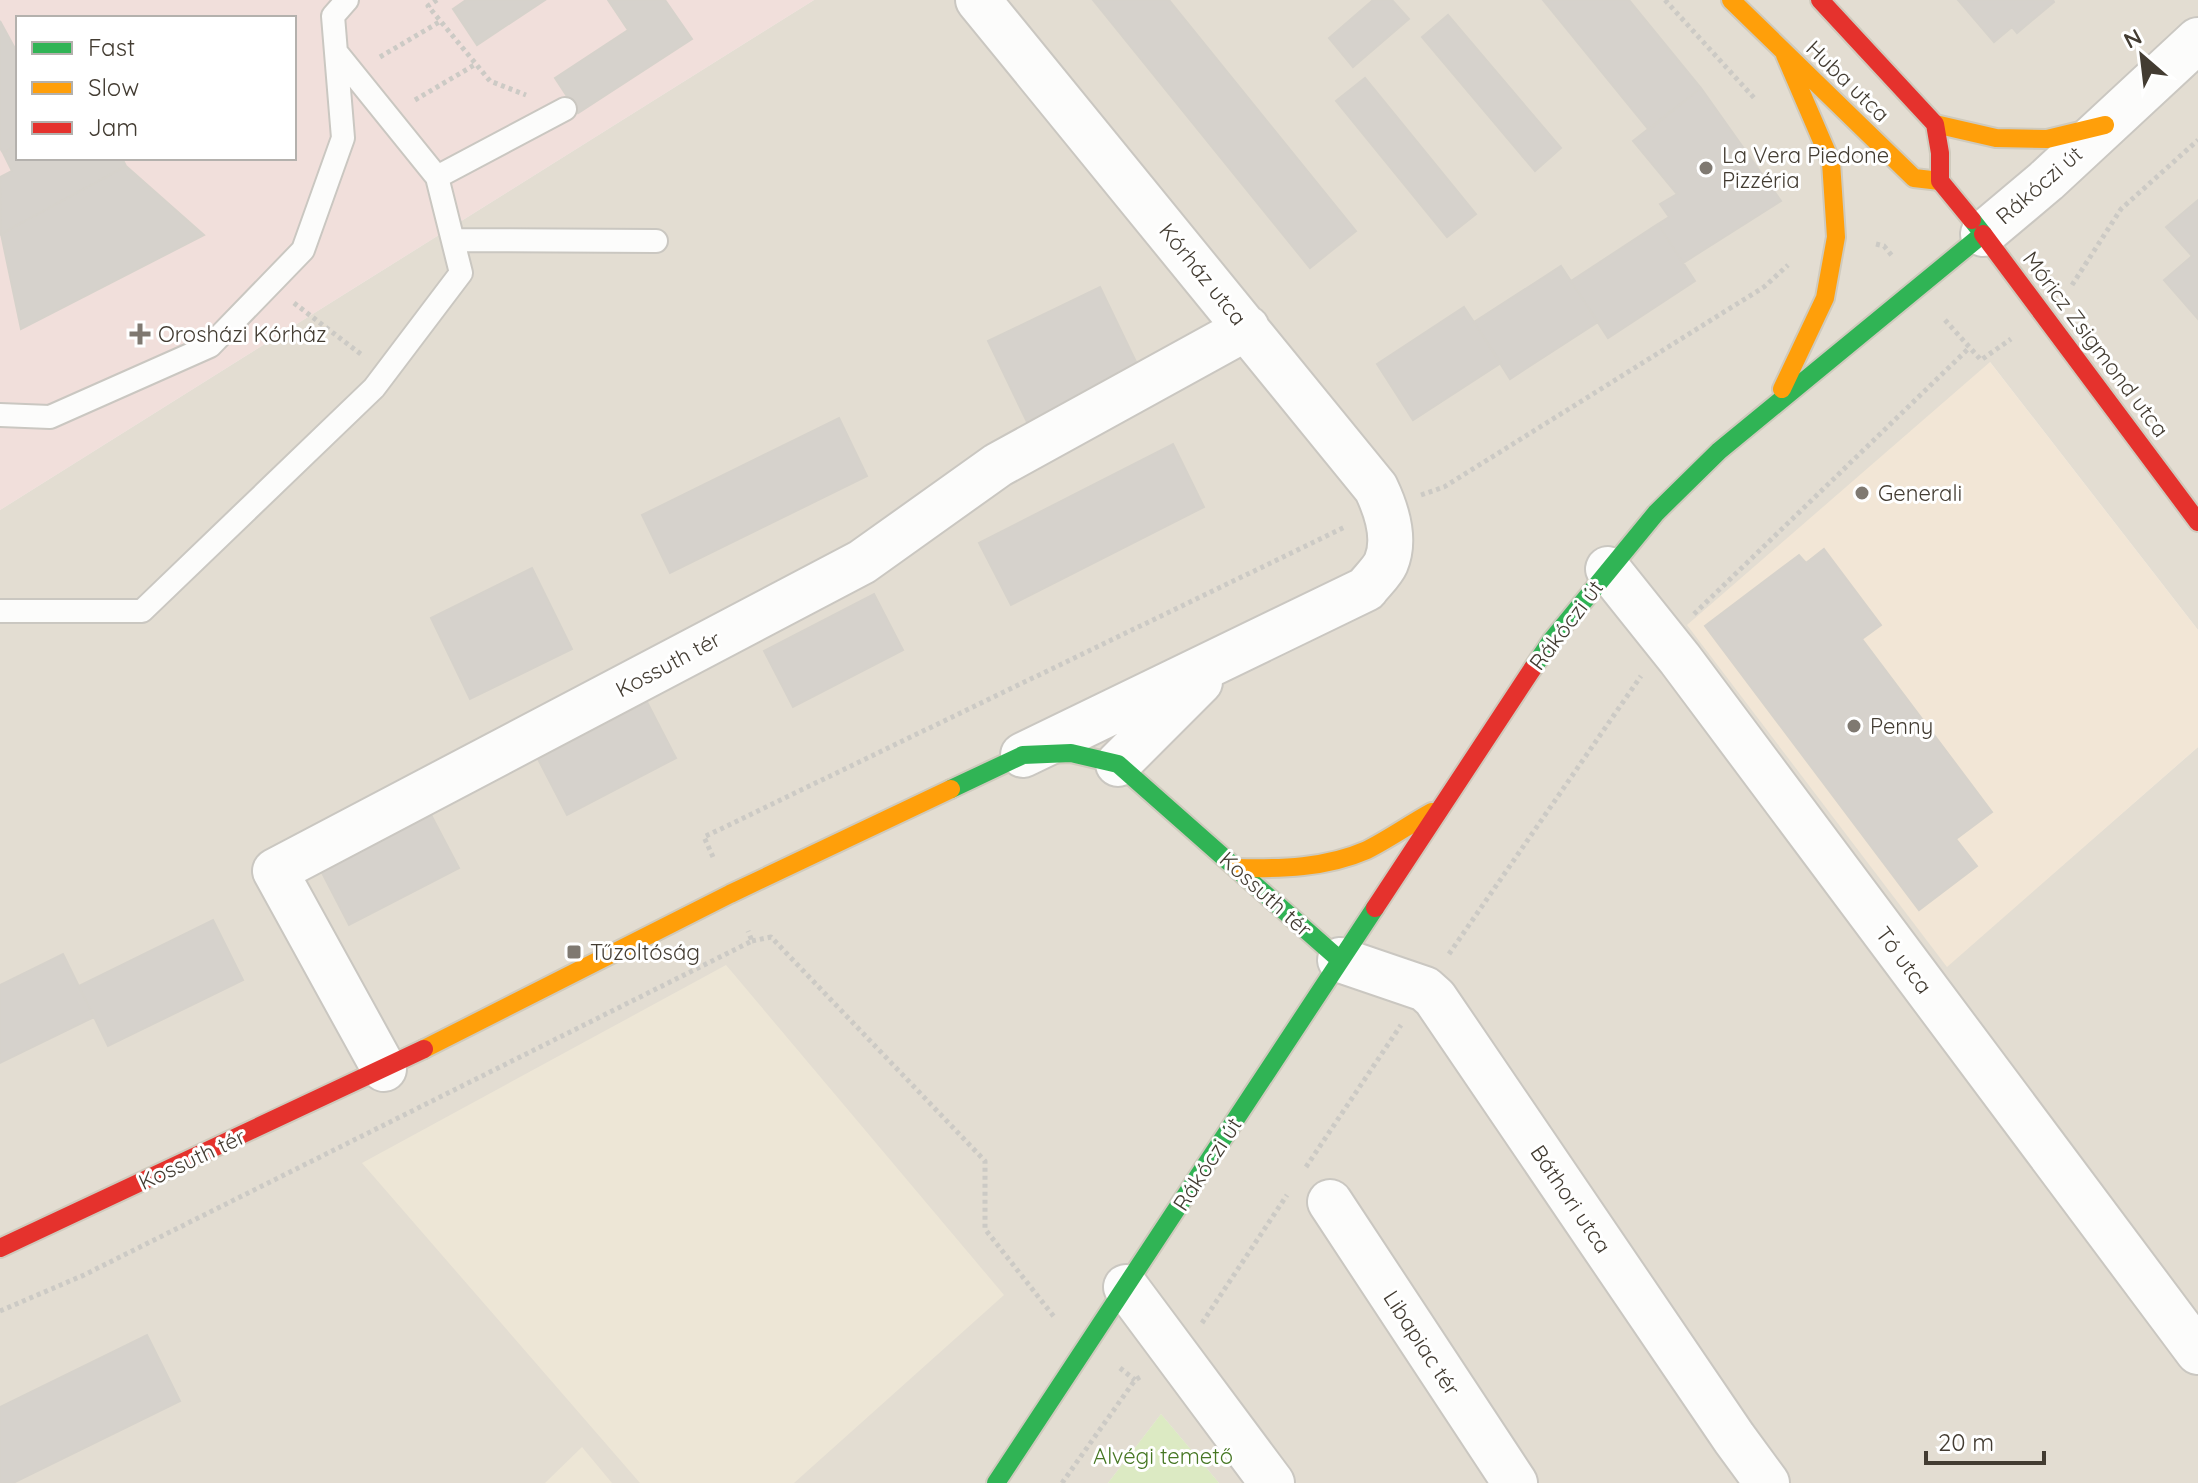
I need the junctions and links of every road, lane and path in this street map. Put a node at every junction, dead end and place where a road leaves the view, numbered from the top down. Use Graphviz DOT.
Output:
graph roads {
  1 [pos="347,0"];
  2 [pos="437,0"];
  3 [pos="978,0"];
  4 [pos="1665,0"];
  5 [pos="1731,0"];
  6 [pos="1820,0"];
  7 [pos="441,21"];
  8 [pos="2198,40"];
  9 [pos="336,52"];
  10 [pos="1785,55"];
  11 [pos="476,64"];
  12 [pos="353,73"];
  13 [pos="1760,105"];
  14 [pos="565,109"];
  15 [pos="388,117"];
  16 [pos="1935,124"];
  17 [pos="2105,125"];
  18 [pos="2198,140"];
  19 [pos="437,177"];
  20 [pos="1940,181"];
  21 [pos="1983,234"];
  22 [pos="453,240"];
  23 [pos="656,241"];
  24 [pos="2092,252"];
  25 [pos="270,284"];
  26 [pos="1247,328"];
  27 [pos="1969,348"];
  28 [pos="385,373"];
  29 [pos="1775,402"];
  30 [pos="0,415"];
  31 [pos="2198,522"];
  32 [pos="1386,563"];
  33 [pos="1608,569"];
  34 [pos="0,611"];
  35 [pos="1666,641"];
  36 [pos="1222,660"];
  37 [pos="1023,755"];
  38 [pos="1118,764"];
  39 [pos="1441,807"];
  40 [pos="1237,868"];
  41 [pos="752,941"];
  42 [pos="1340,960"];
  43 [pos="1425,989"];
  44 [pos="384,1069"];
  45 [pos="1308,1187"];
  46 [pos="0,1248"];
  47 [pos="1126,1287"];
  48 [pos="1089,1344"];
  49 [pos="2198,1352"];
  50 [pos="1179,1357"];
  51 [pos="1135,1380"];
  52 [pos="996,1483"];
  53 [pos="1062,1483"];
  54 [pos="1272,1483"];
  55 [pos="1515,1483"];
  56 [pos="1767,1483"];
  1 -- 9 [label="lane"];
  2 -- 7 [label="path"];
  3 -- 26 [label="street, Kórház utca"];
  4 -- 13 [label="path"];
  5 -- 10 [label="main road, Huba utca"];
  6 -- 16 [label="main road, Huba utca"];
  7 -- 11 [label="path"];
  7 -- 12 [label="path"];
  8 -- 17 [label="street, Rákóczi út"];
  9 -- 12 [label="lane"];
  9 -- 25 [label="lane"];
  10 -- 20 [label="main road, Huba utca"];
  10 -- 29 [label="main road"];
  11 -- 14 [label="path"];
  11 -- 15 [label="path"];
  12 -- 15 [label="lane"];
  14 -- 19 [label="lane"];
  15 -- 19 [label="lane"];
  16 -- 17 [label="main road"];
  16 -- 20 [label="main road"];
  17 -- 21 [label="street, Rákóczi út"];
  18 -- 24 [label="path"];
  19 -- 22 [label="lane"];
  20 -- 21 [label="main road"];
  21 -- 29 [label="main road, Rákóczi út"];
  21 -- 31 [label="main road, Móricz Zsigmond utca"];
  22 -- 23 [label="lane"];
  22 -- 28 [label="lane"];
  25 -- 28 [label="path"];
  25 -- 30 [label="lane"];
  26 -- 32 [label="street, Kórház utca"];
  26 -- 44 [label="street, Kossuth tér"];
  27 -- 35 [label="path"];
  28 -- 34 [label="lane"];
  29 -- 33 [label="main road, Rákóczi út"];
  32 -- 36 [label="street, Kossuth tér"];
  33 -- 35 [label="street, Tó utca"];
  33 -- 39 [label="main road, Rákóczi út"];
  35 -- 43 [label="path"];
  35 -- 49 [label="street, Tó utca"];
  36 -- 37 [label="street, Kossuth tér"];
  36 -- 38 [label="street, Kossuth tér"];
  37 -- 38 [label="main road, Kossuth tér"];
  37 -- 44 [label="main road, Kossuth tér"];
  38 -- 40 [label="main road, Kossuth tér"];
  39 -- 40 [label="main road"];
  39 -- 42 [label="main road, Rákóczi út"];
  40 -- 42 [label="main road, Kossuth tér"];
  41 -- 48 [label="path"];
  42 -- 43 [label="street"];
  42 -- 47 [label="main road, Rákóczi út"];
  43 -- 45 [label="path"];
  43 -- 56 [label="street, Báthori utca"];
  44 -- 46 [label="main road, Kossuth tér"];
  45 -- 50 [label="path"];
  45 -- 55 [label="street, Libapiac tér"];
  47 -- 48 [label="main road, Rákóczi út"];
  47 -- 50 [label="street"];
  48 -- 51 [label="path"];
  48 -- 52 [label="main road"];
  50 -- 51 [label="path"];
  50 -- 54 [label="street"];
  51 -- 53 [label="path"];
}
